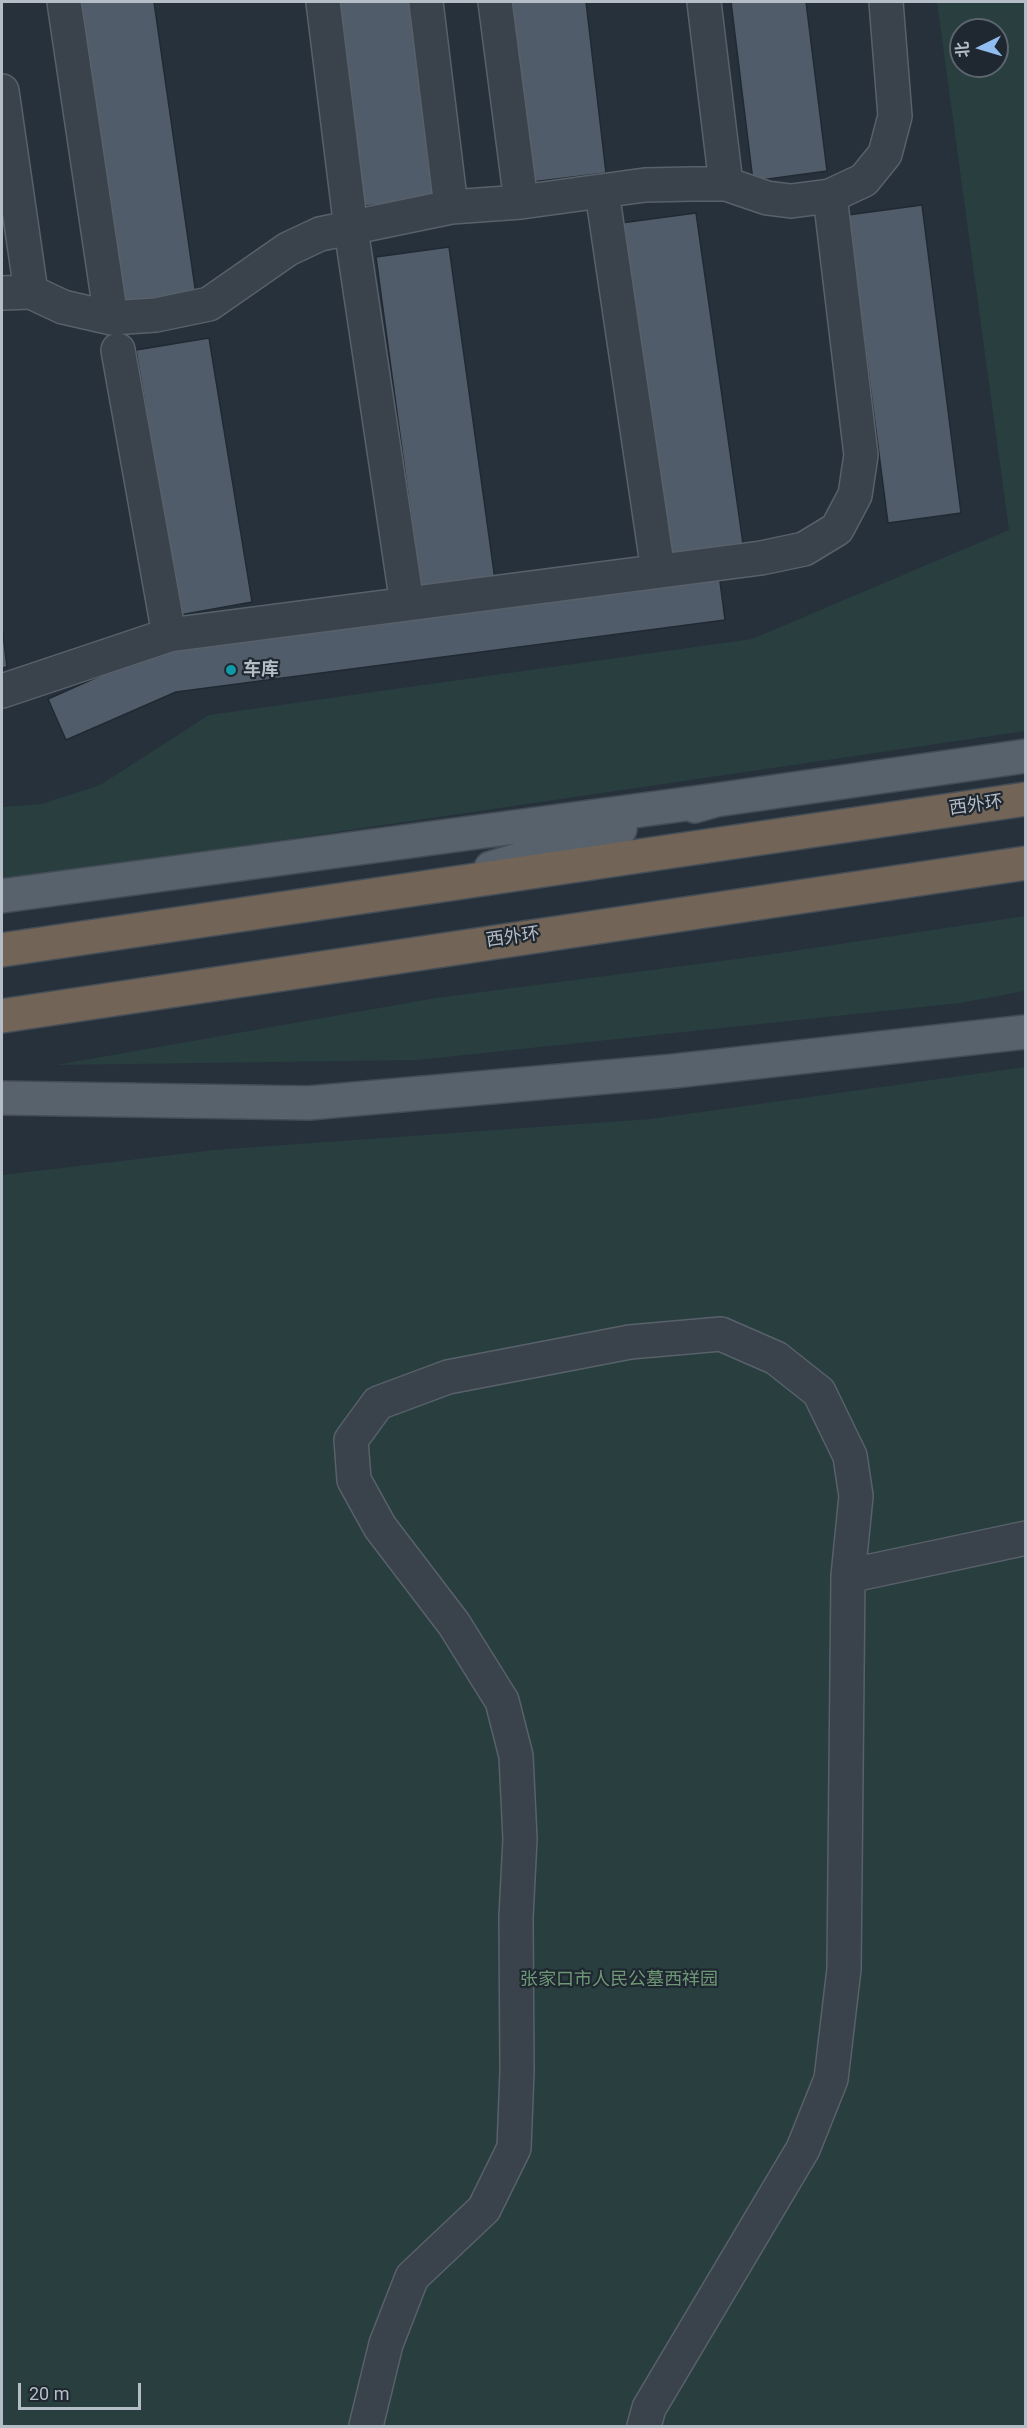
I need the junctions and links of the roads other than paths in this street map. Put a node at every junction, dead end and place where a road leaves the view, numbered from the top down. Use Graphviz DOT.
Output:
graph roads {
  1 [pos="64,2"];
  2 [pos="323,2"];
  3 [pos="426,2"];
  4 [pos="495,2"];
  5 [pos="704,2"];
  6 [pos="886,2"];
  7 [pos="2,92"];
  8 [pos="726,184"];
  9 [pos="602,192"];
  10 [pos="830,196"];
  11 [pos="521,202"];
  12 [pos="451,207"];
  13 [pos="351,229"];
  14 [pos="16,292"];
  15 [pos="111,318"];
  16 [pos="118,350"];
  17 [pos="658,571"];
  18 [pos="407,604"];
  19 [pos="168,635"];
  20 [pos="2,691"];
  21 [pos="1026,756"];
  22 [pos="1026,799"];
  23 [pos="716,800"];
  24 [pos="1026,863"];
  25 [pos="437,884"];
  26 [pos="2,896"];
  27 [pos="2,948"];
  28 [pos="2,1016"];
  29 [pos="1026,1032"];
  30 [pos="2,1098"];
  31 [pos="178,1101"];
  32 [pos="2,1113"];
  33 [pos="1026,1538"];
  34 [pos="848,1576"];
  35 [pos="366,2427"];
  36 [pos="644,2427"];
  1 -- 15 [label="street"];
  2 -- 13 [label="street"];
  3 -- 12 [label="street"];
  4 -- 11 [label="street"];
  5 -- 8 [label="street"];
  6 -- 10 [label="street"];
  7 -- 14 [label="street"];
  8 -- 9 [label="street"];
  8 -- 10 [label="street"];
  9 -- 11 [label="street"];
  9 -- 17 [label="street"];
  10 -- 17 [label="street"];
  11 -- 12 [label="street"];
  12 -- 13 [label="street"];
  13 -- 15 [label="street"];
  13 -- 18 [label="street"];
  14 -- 15 [label="street"];
  16 -- 19 [label="street"];
  17 -- 18 [label="street"];
  18 -- 19 [label="street"];
  19 -- 20 [label="street"];
  21 -- 23 [label="main road"];
  22 -- 25 [label="highway, 西外环"];
  23 -- 25 [label="main road"];
  23 -- 26 [label="main road"];
  24 -- 28 [label="highway, 西外环"];
  25 -- 27 [label="highway, 西外环"];
  29 -- 31 [label="main road"];
  30 -- 31 [label="main road"];
  31 -- 32 [label="main road"];
  33 -- 34 [label="street"];
  34 -- 35 [label="street"];
  34 -- 36 [label="street"];
}
